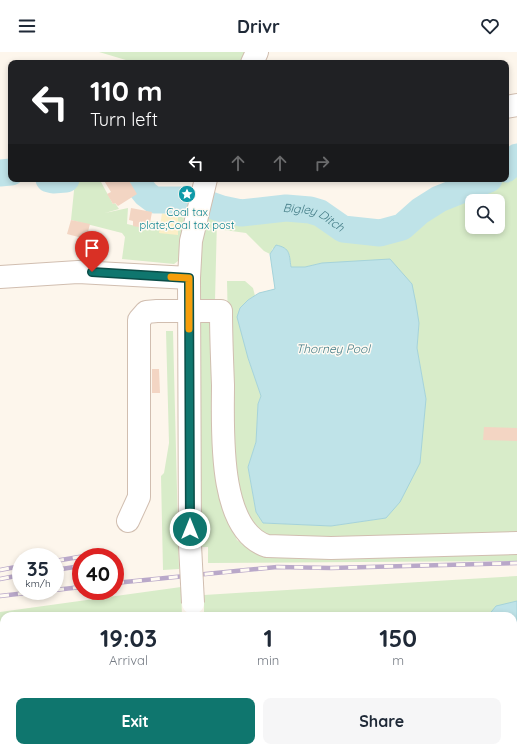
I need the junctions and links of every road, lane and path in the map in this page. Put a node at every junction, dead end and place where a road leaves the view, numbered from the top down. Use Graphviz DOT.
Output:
graph roads {
  1 [pos="202,193"];
  2 [pos="0,277"];
  3 [pos="189,278"];
  4 [pos="189,312"];
  5 [pos="128,521"];
  6 [pos="517,543"];
  7 [pos="193,610"];
  1 -- 3 [label="street"];
  2 -- 3 [label="street"];
  3 -- 4 [label="street"];
  4 -- 5 [label="street"];
  4 -- 6 [label="street"];
  4 -- 7 [label="street, bridge"];
}
